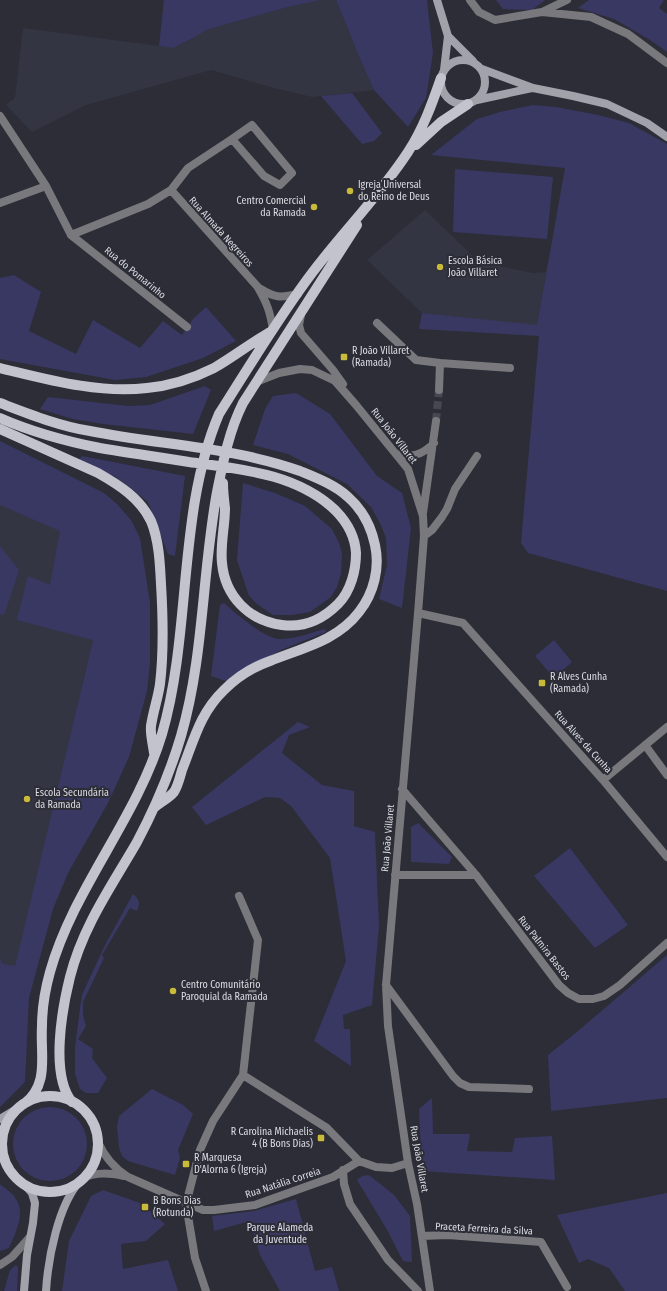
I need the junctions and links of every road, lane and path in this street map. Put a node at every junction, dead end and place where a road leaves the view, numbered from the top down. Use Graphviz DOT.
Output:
graph roads {
  1 [pos="437,0"];
  2 [pos="470,0"];
  3 [pos="567,0"];
  4 [pos="542,12"];
  5 [pos="448,36"];
  6 [pos="475,63"];
  7 [pos="667,63"];
  8 [pos="482,69"];
  9 [pos="443,74"];
  10 [pos="533,88"];
  11 [pos="472,102"];
  12 [pos="0,116"];
  13 [pos="667,137"];
  14 [pos="232,139"];
  15 [pos="408,153"];
  16 [pos="46,186"];
  17 [pos="381,188"];
  18 [pos="171,190"];
  19 [pos="0,203"];
  20 [pos="71,235"];
  21 [pos="257,286"];
  22 [pos="298,294"];
  23 [pos="304,306"];
  24 [pos="377,323"];
  25 [pos="187,327"];
  26 [pos="273,330"];
  27 [pos="440,363"];
  28 [pos="0,368"];
  29 [pos="510,368"];
  30 [pos="256,382"];
  31 [pos="439,390"];
  32 [pos="0,402"];
  33 [pos="356,404"];
  34 [pos="0,418"];
  35 [pos="436,421"];
  36 [pos="0,429"];
  37 [pos="434,444"];
  38 [pos="396,454"];
  39 [pos="477,456"];
  40 [pos="222,469"];
  41 [pos="423,516"];
  42 [pos="424,536"];
  43 [pos="418,613"];
  44 [pos="667,727"];
  45 [pos="645,745"];
  46 [pos="154,757"];
  47 [pos="667,775"];
  48 [pos="603,780"];
  49 [pos="402,789"];
  50 [pos="154,808"];
  51 [pos="667,857"];
  52 [pos="396,875"];
  53 [pos="476,875"];
  54 [pos="239,896"];
  55 [pos="667,943"];
  56 [pos="386,985"];
  57 [pos="243,1075"];
  58 [pos="529,1089"];
  59 [pos="72,1102"];
  60 [pos="22,1106"];
  61 [pos="0,1119"];
  62 [pos="98,1142"];
  63 [pos="2,1156"];
  64 [pos="359,1160"];
  65 [pos="408,1163"];
  66 [pos="343,1170"];
  67 [pos="128,1177"];
  68 [pos="82,1180"];
  69 [pos="25,1185"];
  70 [pos="186,1204"];
  71 [pos="422,1236"];
  72 [pos="30,1237"];
  73 [pos="0,1265"];
  74 [pos="567,1287"];
  75 [pos="24,1291"];
  76 [pos="46,1291"];
  77 [pos="206,1291"];
  78 [pos="418,1291"];
  79 [pos="430,1291"];
  1 -- 5 [label="main road"];
  2 -- 4 [label="street"];
  3 -- 4 [label="street"];
  4 -- 7 [label="street"];
  5 -- 6 [label="main road"];
  5 -- 9 [label="main road"];
  6 -- 8 [label="main road"];
  6 -- 9 [label="main road"];
  8 -- 10 [label="main road"];
  8 -- 11 [label="main road"];
  9 -- 11 [label="main road"];
  9 -- 15 [label="main road"];
  10 -- 11 [label="main road"];
  10 -- 13 [label="main road"];
  11 -- 15 [label="main road"];
  12 -- 16 [label="street, Rua do Pomarinho"];
  14 -- 14 [label="street"];
  14 -- 18 [label="street"];
  15 -- 17 [label="main road"];
  16 -- 19 [label="street"];
  16 -- 20 [label="street, Rua do Pomarinho"];
  17 -- 22 [label="main road"];
  17 -- 23 [label="main road"];
  18 -- 20 [label="street"];
  18 -- 21 [label="street, Rua Almada Negreiros"];
  20 -- 25 [label="street, Rua do Pomarinho"];
  21 -- 22 [label="street, Rua Almada Negreiros"];
  21 -- 26 [label="street, Rua Almada Negreiros"];
  22 -- 26 [label="main road"];
  23 -- 30 [label="main road"];
  23 -- 33 [label="street, Rua João Villaret"];
  24 -- 27 [label="street"];
  26 -- 28 [label="main road"];
  26 -- 46 [label="main road"];
  27 -- 29 [label="street"];
  27 -- 31 [label="street"];
  30 -- 33 [label="street, Rua João Villaret"];
  30 -- 40 [label="main road"];
  32 -- 50 [label="main road"];
  33 -- 38 [label="street, Rua João Villaret"];
  34 -- 40 [label="main road"];
  35 -- 37 [label="street"];
  36 -- 46 [label="main road"];
  37 -- 38 [label="street"];
  37 -- 41 [label="street"];
  38 -- 41 [label="street, Rua João Villaret"];
  39 -- 42 [label="street"];
  40 -- 50 [label="main road"];
  41 -- 42 [label="street, Rua João Villaret"];
  42 -- 43 [label="street, Rua João Villaret"];
  43 -- 48 [label="street, Rua Alves da Cunha"];
  43 -- 49 [label="street, Rua João Villaret"];
  44 -- 45 [label="street"];
  45 -- 47 [label="street"];
  45 -- 48 [label="street"];
  46 -- 60 [label="main road"];
  48 -- 51 [label="street, Rua Alves da Cunha"];
  49 -- 52 [label="street, Rua João Villaret"];
  49 -- 53 [label="street, Rua Palmira Bastos"];
  50 -- 59 [label="main road"];
  52 -- 53 [label="street"];
  52 -- 56 [label="street, Rua João Villaret"];
  53 -- 55 [label="street, Rua Palmira Bastos"];
  54 -- 57 [label="street"];
  56 -- 58 [label="street"];
  56 -- 65 [label="street, Rua João Villaret"];
  57 -- 64 [label="street"];
  57 -- 70 [label="street"];
  59 -- 60 [label="main road"];
  59 -- 62 [label="main road"];
  60 -- 61 [label="main road"];
  60 -- 63 [label="main road"];
  62 -- 67 [label="street"];
  62 -- 68 [label="main road"];
  63 -- 69 [label="main road"];
  64 -- 65 [label="street"];
  64 -- 66 [label="street, Rua Natália Correia"];
  65 -- 71 [label="street, Rua João Villaret"];
  66 -- 70 [label="street, Rua Natália Correia"];
  66 -- 78 [label="street"];
  67 -- 68 [label="street"];
  67 -- 70 [label="street, Rua Natália Correia"];
  68 -- 69 [label="main road"];
  68 -- 76 [label="main road"];
  69 -- 72 [label="main road"];
  70 -- 77 [label="street"];
  71 -- 74 [label="street, Praceta Ferreira da Silva"];
  71 -- 79 [label="street, Rua João Villaret"];
  72 -- 73 [label="street"];
  72 -- 75 [label="main road"];
}
